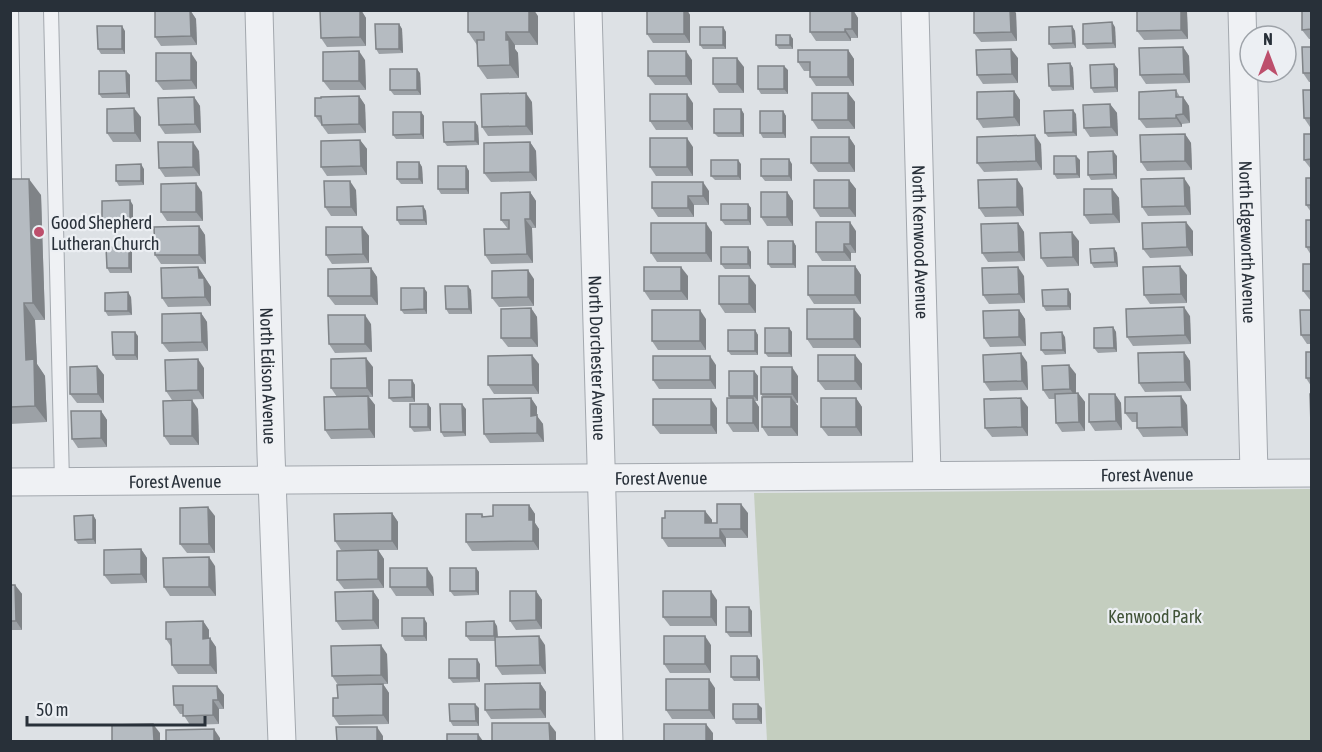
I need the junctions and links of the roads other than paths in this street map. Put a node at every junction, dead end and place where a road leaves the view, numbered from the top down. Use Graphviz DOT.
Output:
graph roads {
  1 [pos="11,10"];
  2 [pos="51,10"];
  3 [pos="259,10"];
  4 [pos="588,10"];
  5 [pos="915,10"];
  6 [pos="1242,10"];
  7 [pos="10,182"];
  8 [pos="1254,473"];
  9 [pos="1311,473"];
  10 [pos="927,475"];
  11 [pos="600,478"];
  12 [pos="272,480"];
  13 [pos="10,482"];
  14 [pos="62,483"];
  15 [pos="282,741"];
  16 [pos="609,741"];
  1 -- 7 [label="lane"];
  2 -- 14 [label="lane"];
  3 -- 12 [label="street, North Edison Avenue"];
  4 -- 11 [label="street, North Dorchester Avenue"];
  5 -- 10 [label="street, North Kenwood Avenue"];
  6 -- 8 [label="street, North Edgeworth Avenue"];
  8 -- 9 [label="street, Forest Avenue"];
  8 -- 10 [label="street, Forest Avenue"];
  10 -- 11 [label="street, Forest Avenue"];
  11 -- 12 [label="street, Forest Avenue"];
  11 -- 16 [label="street, North Dorchester Avenue"];
  12 -- 14 [label="street, Forest Avenue"];
  12 -- 15 [label="street, North Edison Avenue"];
  13 -- 14 [label="street, Forest Avenue"];
}
